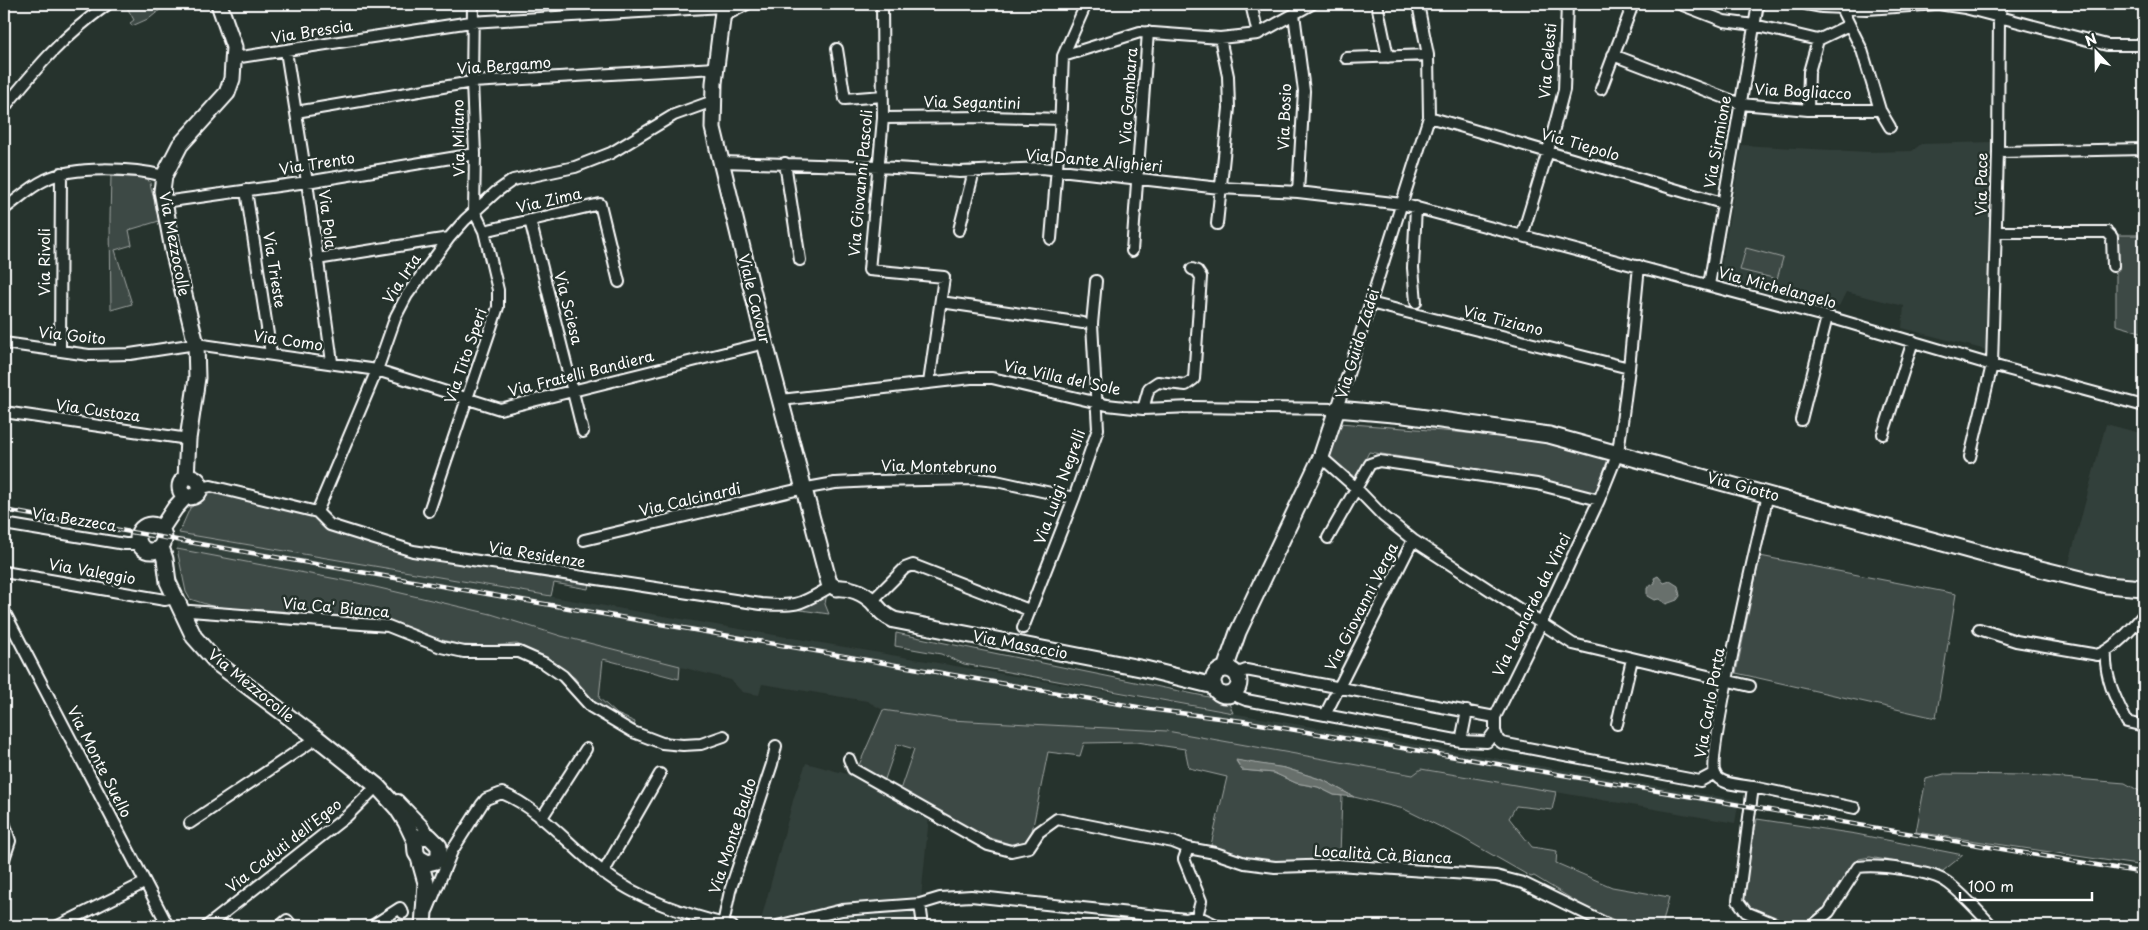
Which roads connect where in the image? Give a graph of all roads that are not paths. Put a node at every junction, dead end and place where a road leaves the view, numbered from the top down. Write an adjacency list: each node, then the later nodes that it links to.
1 (108, 4): 44 (street)
2 (219, 4): 36 (street, Via Mezzocolle)
3 (473, 4): 22 (street, Via Milano)
4 (747, 4): 19 (street)
5 (882, 4): 41 (street, Via Giovanni Pascoli)
6 (1086, 4): 34 (street)
7 (1251, 4): 26 (street)
8 (1312, 4): 20 (street)
9 (1377, 4): 35 (street)
10 (1418, 4): 32 (street, Via Guido Zadei)
11 (1567, 4): 53 (street, Via Celesti)
12 (1633, 4): 33 (street)
13 (1680, 4): 23 (street)
14 (1758, 4): 23 (street, Via Sirmione)
15 (1806, 4): 18 (street)
16 (2002, 4): 21 (street, Via Pace)
17 (1886, 6): 18 (street); 21 (street)
18 (1841, 8): 24 (street)
19 (723, 9): 22 (street, Via Brescia); 38 (street, Viale Cavour)
20 (1294, 14): 26 (street); 67 (street, Via Bosio)
21 (1999, 17): 29 (street); 54 (street, Via Pace)
22 (471, 22): 31 (street, Via Brescia); 39 (street, Via Milano)
23 (1754, 25): 28 (street); 43 (street, Via Sirmione)
24 (1849, 25): 28 (street); 46 (street)
25 (1148, 32): 27 (street); 34 (street); 63 (street, Via Gambara)
26 (1258, 34): 27 (street)
27 (1220, 38): 65 (street)
28 (1818, 40): 45 (street)
29 (2144, 45)
30 (837, 49): 41 (street, Via Giovanni Pascoli)
31 (286, 51): 36 (street, Via Brescia); 47 (street, Via Pola)
32 (1428, 55): 35 (street); 48 (street, Via Guido Zadei)
33 (1613, 55): 40 (street); 43 (street, Via Bogliacco)
34 (1064, 56): 50 (street)
35 (1388, 57): 37 (street)
36 (234, 58): 62 (street, Via Mezzocolle)
37 (1346, 58)
38 (716, 68): 39 (street, Via Bergamo); 42 (street, Viale Cavour)
39 (472, 82): 47 (street, Via Bergamo); 55 (street, Via Milano)
40 (1601, 89)
41 (883, 96): 49 (street, Via Giovanni Pascoli)
42 (714, 101): 56 (street, Viale Cavour); 73 (street, Via Irta)
43 (1741, 104): 45 (street, Via Bogliacco); 69 (street, Via Sirmione)
44 (4, 108)
45 (1808, 110): 46 (street, Via Bogliacco)
46 (1880, 110): 51 (street)
47 (296, 112): 64 (street, Via Pola)
48 (1429, 117): 53 (street, Via Tiepolo); 70 (street, Via Guido Zadei)
49 (883, 118): 50 (street, Via Segantini); 58 (street, Via Giovanni Pascoli)
50 (1061, 119): 59 (street)
51 (1890, 127)
52 (2144, 149): 54 (street)
53 (1548, 151): 69 (street, Via Tiepolo); 79 (street, Via Celesti)
54 (1998, 152): 78 (street, Via Pace)
55 (476, 154): 64 (street, Via Trento); 73 (street, Via Milano)
56 (722, 162): 57 (street, Via Dante Alighieri); 98 (street, Viale Cavour)
57 (785, 163): 58 (street, Via Dante Alighieri); 84 (street)
58 (879, 167): 60 (street, Via Dante Alighieri); 91 (street, Via Giovanni Pascoli)
59 (1057, 170): 60 (street, Via Dante Alighieri); 63 (street, Via Dante Alighieri); 81 (street)
60 (974, 172): 76 (street)
61 (61, 173): 62 (street); 72 (street); 100 (street, Via Rivoli)
62 (164, 176): 68 (street, Via Mezzocolle)
63 (1138, 178): 65 (street, Via Dante Alighieri); 82 (street, Via Gambara)
64 (307, 182): 66 (street, Via Trento); 83 (street, Via Pola)
65 (1220, 188): 67 (street, Via Dante Alighieri); 75 (street)
66 (246, 190): 68 (street, Via Trento); 101 (street, Via Trieste)
67 (1298, 192): 70 (street, Via Dante Alighieri)
68 (164, 202): 99 (street, Via Mezzocolle)
69 (1722, 203): 90 (street, Via Sirmione)
70 (1402, 204): 71 (street, Via Michelangelo); 93 (street, Via Guido Zadei)
71 (1416, 207): 79 (street, Via Michelangelo); 92 (street)
72 (4, 209)
73 (474, 211): 77 (street, Via Tito Speri); 80 (street, Via Irta)
74 (530, 220): 77 (street, Via Zima); 89 (street, Via Zima); 107 (street, Via Sciesa)
75 (1217, 224)
76 (959, 230)
77 (484, 231): 108 (street, Via Tito Speri)
78 (1996, 232): 86 (street); 103 (street, Via Pace)
79 (1522, 236): 85 (street, Via Michelangelo)
80 (449, 238): 83 (street); 105 (street, Via Irta)
81 (1051, 239)
82 (1132, 250)
83 (317, 259): 102 (street, Via Pola)
84 (800, 260)
85 (1638, 266): 90 (street, Via Michelangelo); 104 (street, Via Leonardo da Vinci)
86 (2113, 266)
87 (1192, 269): 112 (street)
88 (1096, 281): 110 (street, Via Luigi Negrelli)
89 (619, 282)
90 (1709, 286): 94 (street, Via Michelangelo)
91 (941, 302): 95 (street); 106 (street, Via Giovanni Pascoli)
92 (1416, 302)
93 (1370, 304): 104 (street, Via Tiziano); 113 (street, Via Guido Zadei)
94 (1827, 317): 96 (street, Via Michelangelo); 115 (street)
95 (1083, 323)
96 (1913, 341): 103 (street, Via Michelangelo); 117 (street)
97 (4, 343): 100 (street, Via Goito)
98 (765, 343): 107 (street, Via Fratelli Bandiera); 109 (street, Viale Cavour)
99 (196, 344): 100 (street, Via Goito); 101 (street, Via Como); 118 (street, Via Mezzocolle)
100 (60, 350)
101 (271, 354): 102 (street, Via Como)
102 (332, 362): 105 (street, Via Como)
103 (1992, 365): 111 (street, Via Michelangelo); 121 (street, Via Pace)
104 (1629, 368): 119 (street, Via Leonardo da Vinci)
105 (377, 370): 108 (street, Via Fratelli Bandiera); 131 (street, Via Irta)
106 (930, 383): 109 (street, Via Villa del Sole); 110 (street, Via Villa del Sole)
107 (574, 392): 108 (street, Via Fratelli Bandiera); 116 (street, Via Sciesa)
108 (467, 398): 130 (street, Via Tito Speri)
109 (781, 400): 125 (street, Viale Cavour)
110 (1096, 402): 112 (street, Via Villa del Sole); 128 (street, Via Luigi Negrelli)
111 (2144, 406)
112 (1143, 409): 113 (street, Via Villa del Sole)
113 (1337, 409): 119 (street, Via Giotto); 120 (street, Via Guido Zadei)
114 (4, 412): 118 (street, Via Custoza)
115 (1802, 420)
116 (583, 432)
117 (1883, 434)
118 (188, 439): 122 (street, Via Mezzocolle)
119 (1618, 453): 126 (street, Via Giotto); 129 (street, Via Leonardo da Vinci)
120 (1321, 457): 124 (street); 153 (street, Via Guido Zadei)
121 (1970, 457)
122 (186, 478): 123 (street); 127 (street, Via Mezzocolle)
123 (201, 488): 127 (street); 131 (street)
124 (1356, 488): 129 (street); 134 (street); 136 (street)
125 (803, 489): 128 (street, Via Montebruno); 135 (street, Via Calcinardi); 140 (street, Viale Cavour)
126 (1768, 494): 141 (street, Via Giotto); 154 (street, Via Carlo Porta)
127 (186, 496): 133 (street)
128 (1074, 498): 144 (street, Via Luigi Negrelli)
129 (1599, 500): 148 (street, Via Leonardo da Vinci)
130 (429, 511)
131 (317, 512): 140 (street, Via Residenze)
132 (4, 524): 137 (street, Via Bezzeca)
133 (161, 529): 137 (street); 138 (street, Via Mezzocolle)
134 (1328, 538)
135 (584, 540)
136 (1413, 540): 148 (street); 157 (street, Via Giovanni Verga)
137 (139, 544): 138 (street)
138 (160, 547): 142 (street, Via Mezzocolle)
139 (4, 572): 142 (street, Via Valeggio)
140 (834, 587): 143 (street, Via Masaccio)
141 (2144, 588)
142 (174, 598): 146 (street, Via Mezzocolle)
143 (872, 601): 144 (street); 155 (street, Via Masaccio)
144 (1029, 610): 149 (street, Via Luigi Negrelli)
145 (4, 611): 184 (street, Via Monte Suello)
146 (182, 614): 165 (street, Via Ca' Bianca); 166 (street, Via Mezzocolle)
147 (2144, 614): 151 (street)
148 (1541, 624): 152 (street); 161 (street, Via Leonardo da Vinci)
149 (1023, 628)
150 (1979, 629): 151 (street)
151 (2106, 652): 163 (street)
152 (1632, 659): 154 (street); 162 (street)
153 (1231, 671): 155 (street); 157 (street); 158 (street)
154 (1728, 680): 156 (street); 171 (street, Via Carlo Porta)
155 (1214, 686): 158 (street)
156 (1750, 686)
157 (1336, 688): 159 (street); 160 (street)
158 (1231, 694): 160 (street)
159 (1467, 712): 161 (street); 167 (street)
160 (1325, 715): 167 (street)
161 (1495, 717): 164 (street, Via Leonardo da Vinci)
162 (1618, 724)
163 (2144, 726)
164 (1495, 731): 167 (street); 171 (street)
165 (724, 736)
166 (317, 738): 173 (street, Via Mezzocolle); 178 (street)
167 (1461, 741)
168 (776, 746): 189 (street, Via Monte Baldo)
169 (586, 749): 176 (street)
170 (849, 759): 180 (street, Località Cà Bianca)
171 (1714, 773): 174 (street, Via Carlo Porta)
172 (660, 774): 183 (street)
173 (377, 786): 179 (street, Via Mezzocolle); 179 (street); 192 (street, Via Caduti dell'Egeo)
174 (1753, 787): 175 (street, Via Carlo Porta); 201 (street)
175 (1855, 808)
176 (541, 819): 181 (street, Via Monte Baldo); 183 (street, Via Monte Baldo)
177 (4, 822): 182 (street)
178 (190, 823)
179 (423, 838): 181 (street); 181 (street)
180 (1188, 848): 187 (street); 200 (street, Località Cà Bianca)
181 (436, 856): 188 (street); 188 (street)
182 (4, 858)
183 (603, 872): 189 (street, Via Monte Baldo)
184 (144, 883): 190 (street); 191 (street, Via Monte Suello)
185 (920, 904): 187 (street); 196 (street); 197 (street)
186 (403, 913): 195 (street)
187 (1197, 916): 198 (street); 199 (street)
188 (424, 921)
189 (728, 925)
190 (58, 926)
191 (168, 926)
192 (207, 926)
193 (280, 926): 194 (street)
194 (292, 926)
195 (372, 926)
196 (782, 926)
197 (923, 926)
198 (1205, 926)
199 (1220, 926)
200 (1611, 926)
201 (1780, 926)
202 (1812, 926): 203 (street)
203 (1992, 926)

